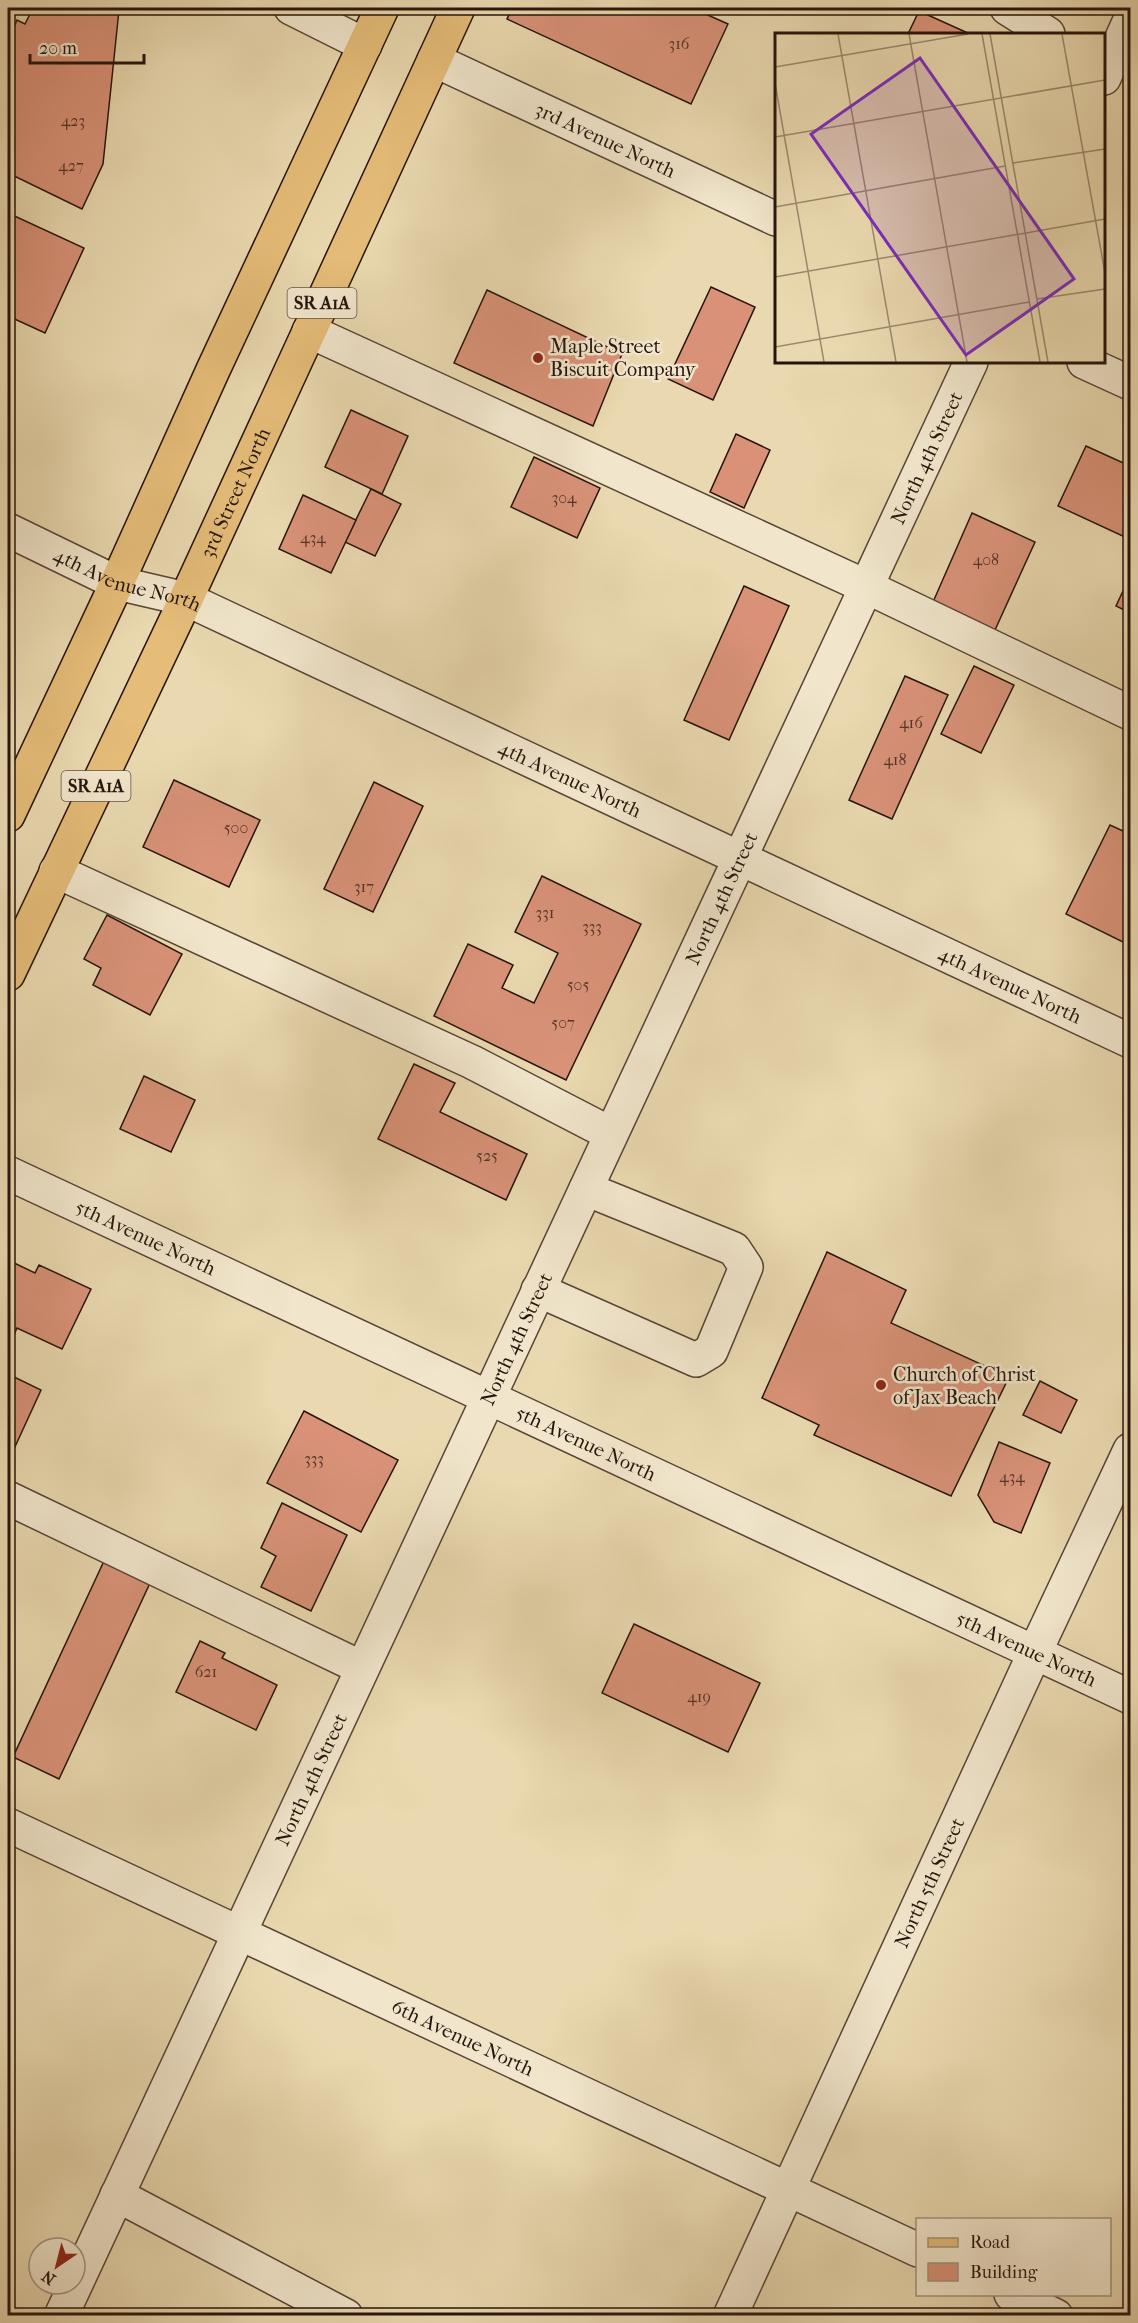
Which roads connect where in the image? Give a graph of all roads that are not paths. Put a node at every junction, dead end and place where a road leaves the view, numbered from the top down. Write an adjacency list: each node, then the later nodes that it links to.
1 (291, 8): 7 (street)
2 (382, 8): 7 (main road)
3 (458, 8): 8 (main road, 3rd Street North / SR A1A)
4 (1007, 8): 6 (street)
5 (1131, 20): 9 (street)
6 (1046, 33)
7 (365, 45): 16 (main road)
8 (434, 60): 10 (street, 3rd Avenue North); 11 (main road, 3rd Street North / SR A1A)
9 (1105, 72)
10 (775, 218)
11 (309, 331): 17 (street); 18 (main road, 3rd Street North / SR A1A)
12 (971, 363): 17 (street, North 4th Street)
13 (1086, 363): 14 (street)
14 (1131, 383)
15 (8, 530): 16 (street, 4th Avenue North)
16 (117, 584): 18 (street, 4th Avenue North); 20 (main road)
17 (867, 587): 19 (street); 21 (street, North 4th Street)
18 (186, 599): 21 (street, 4th Avenue North); 22 (main road, 3rd Street North / SR A1A)
19 (1131, 713)
20 (8, 815)
21 (740, 858): 24 (street, 4th Avenue North); 25 (street, North 4th Street)
22 (56, 871): 23 (main road, 3rd Street North / SR A1A); 25 (street)
23 (8, 974)
24 (1131, 1041)
25 (611, 1134): 27 (street, North 4th Street)
26 (8, 1173): 29 (street, 5th Avenue North)
27 (586, 1189): 28 (street, North 4th Street); 28 (street)
28 (538, 1290): 29 (street, North 4th Street)
29 (489, 1397): 32 (street, 5th Avenue North); 33 (street, North 4th Street)
30 (1131, 1450): 32 (street, North 5th Street)
31 (8, 1498): 33 (street)
32 (1035, 1652): 34 (street, 5th Avenue North); 37 (street, North 5th Street)
33 (362, 1668): 36 (street, North 4th Street)
34 (1131, 1697)
35 (8, 1825): 36 (street, 6th Avenue North)
36 (239, 1932): 37 (street, 6th Avenue North); 38 (street, North 4th Street)
37 (789, 2190): 39 (street, 6th Avenue North); 43 (street, North 5th Street)
38 (117, 2195): 41 (street, North 4th Street); 42 (street)
39 (916, 2249)
40 (1013, 2296): 44 (street)
41 (61, 2316)
42 (346, 2316)
43 (730, 2316)
44 (1056, 2316)

